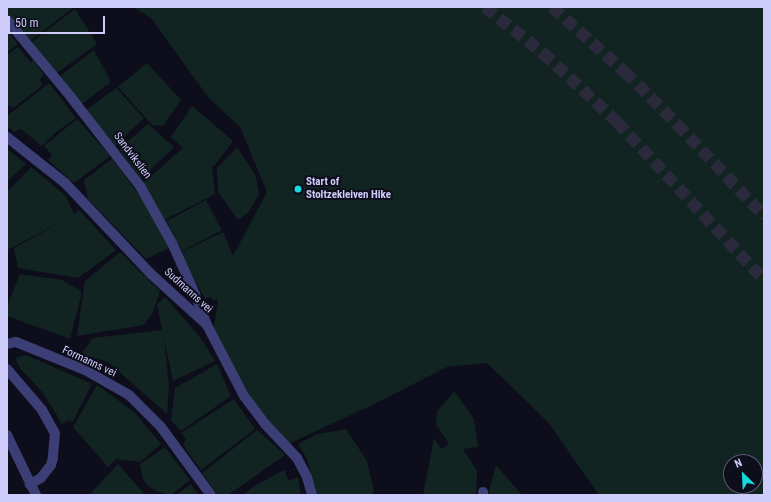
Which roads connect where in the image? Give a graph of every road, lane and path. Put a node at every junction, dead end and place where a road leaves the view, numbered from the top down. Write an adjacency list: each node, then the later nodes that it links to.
1 (7, 20): 3 (street, Sandvikslien)
2 (7, 137): 3 (street, Sudmanns vei)
3 (207, 325): 10 (street, Sudmanns vei)
4 (7, 344): 9 (street, Formanns vei)
5 (7, 369): 7 (street)
6 (7, 435): 7 (street)
7 (30, 484): 8 (street)
8 (36, 495)
9 (212, 495)
10 (312, 495)

